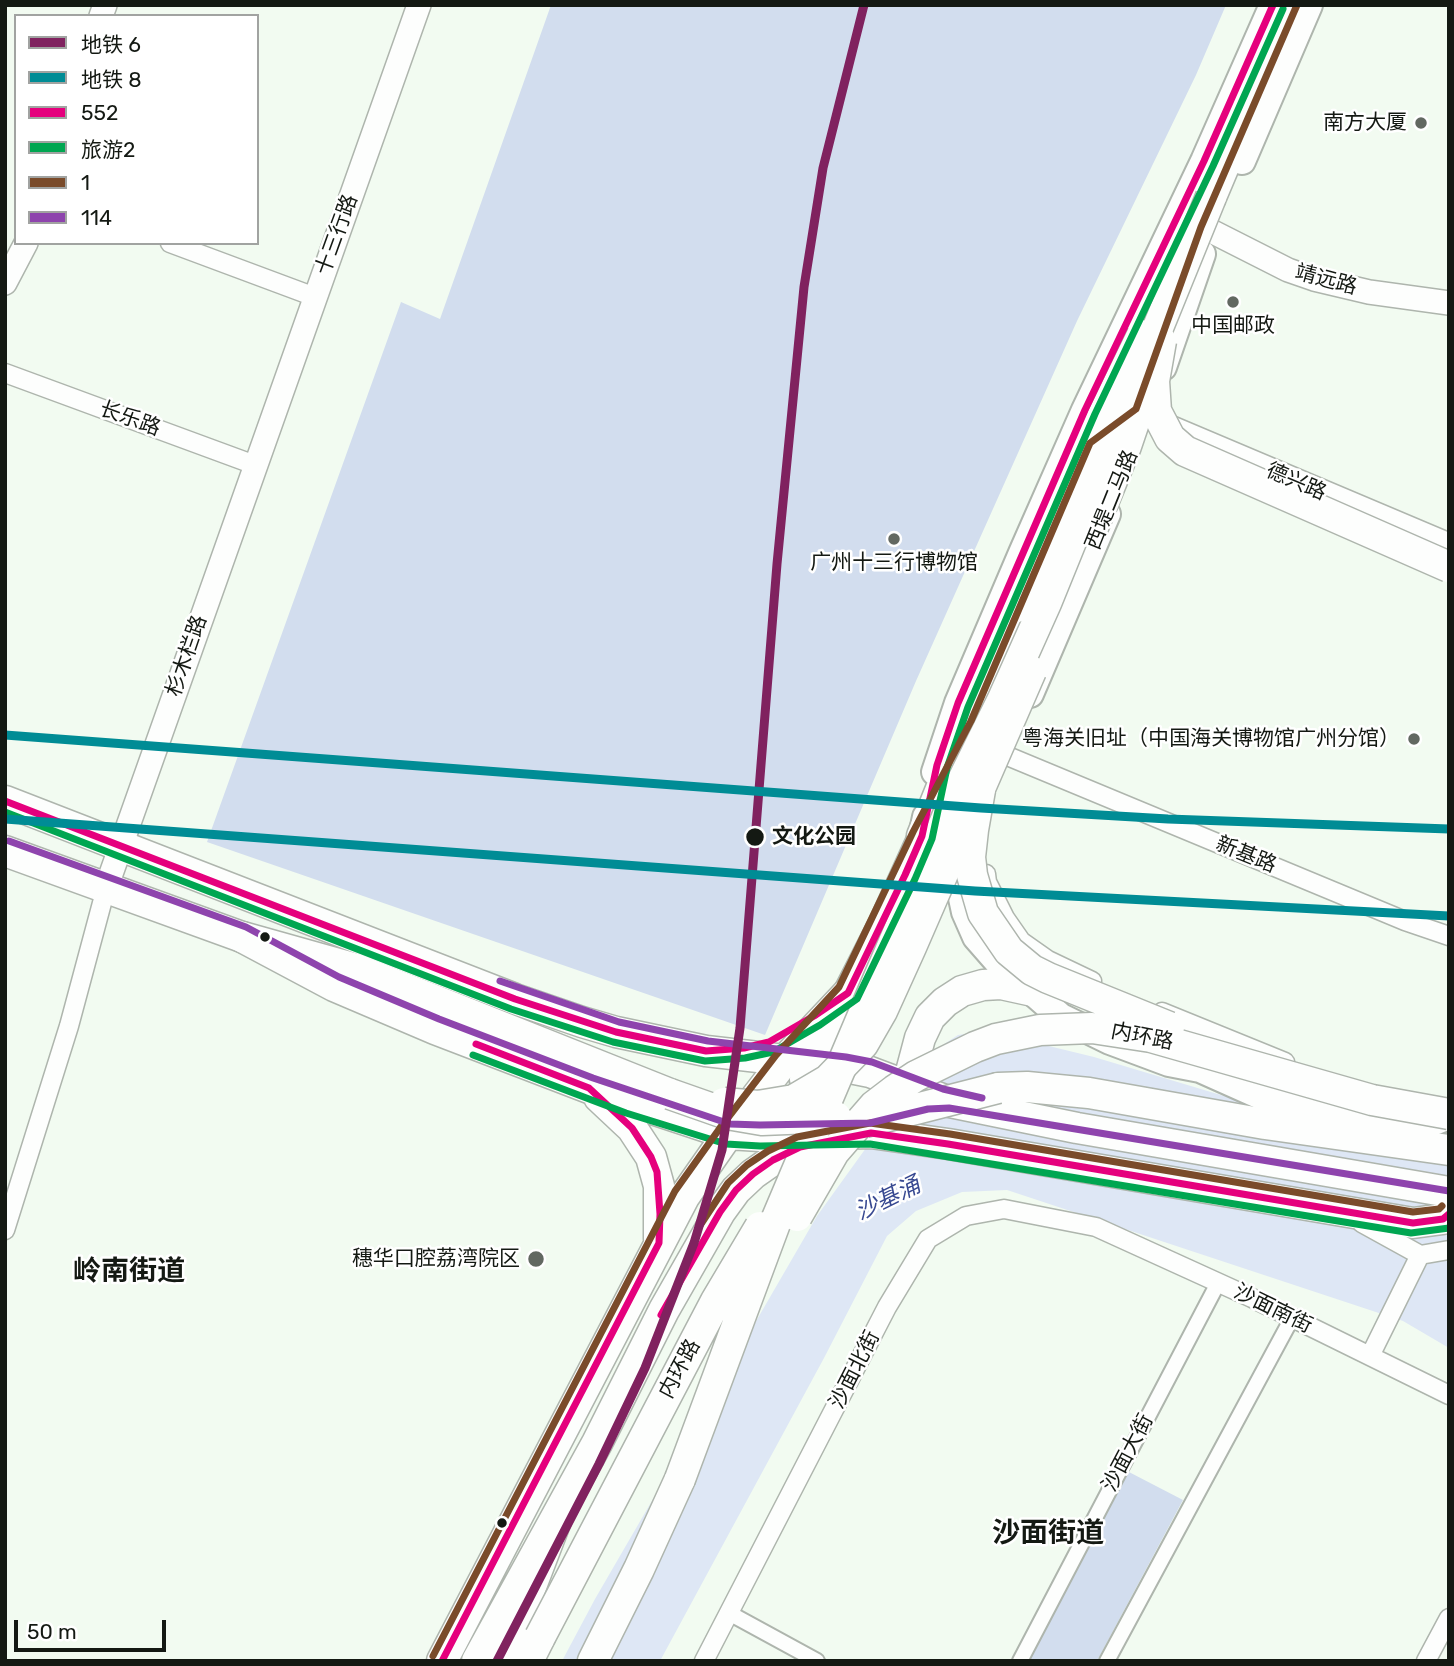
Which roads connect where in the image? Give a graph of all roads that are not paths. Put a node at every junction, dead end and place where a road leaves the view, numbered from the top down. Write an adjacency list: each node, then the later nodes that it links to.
1 (419, 5): 10 (street, 十三行路)
2 (1273, 5): 12 (main road)
3 (1292, 5): 5 (main road)
4 (1310, 5): 6 (main road, 西堤二马路)
5 (1211, 197): 13 (main road, bridge); 23 (main road, bridge); 59 (main road, bridge)
6 (1211, 231): 11 (street, 靖远路); 15 (main road, 西堤二马路)
7 (25, 245): 9 (street)
8 (175, 245): 10 (street)
9 (5, 283)
10 (315, 297): 17 (street, 十三行路)
11 (1449, 303)
12 (1135, 310): 16 (main road); 23 (main road)
13 (1161, 341): 19 (main road, bridge); 21 (main road, bridge)
14 (5, 373): 17 (street, 长乐路)
15 (1145, 416): 16 (main road); 18 (street, 德兴路); 20 (main road, 西堤二马路)
16 (1099, 448): 23 (main road)
17 (255, 465): 24 (street, 杉木栏路)
18 (1449, 545)
19 (1449, 567)
20 (1005, 755): 21 (main road, 西堤二马路); 27 (street, 新基路)
21 (984, 794): 29 (main road, 西堤二马路); 36 (main road, bridge); 37 (main road, bridge); 38 (street)
22 (5, 801): 24 (main road)
23 (922, 836): 30 (main road)
24 (120, 846): 26 (street, 杉木栏路); 31 (main road)
25 (5, 850): 26 (main road)
26 (106, 888): 28 (main road); 49 (street)
27 (1449, 936)
28 (242, 937): 34 (main road); 37 (main road)
29 (1033, 991): 33 (main road); 39 (main road)
30 (848, 993): 31 (main road); 32 (main road)
31 (706, 1051): 32 (main road)
32 (799, 1067): 33 (main road); 41 (main road); 42 (main road)
33 (907, 1087): 44 (main road, bridge)
34 (589, 1088): 42 (main road); 50 (main road)
35 (998, 1088): 37 (main road, bridge); 43 (main road, 内环路); 63 (main road, 内环路, bridge)
36 (1329, 1088): 39 (main road, 内环路, bridge); 59 (main road, 内环路, bridge)
37 (670, 1094)
38 (1449, 1099)
39 (1449, 1115)
40 (906, 1131): 41 (main road); 45 (main road); 46 (main road)
41 (871, 1133): 42 (main road); 55 (main road)
42 (728, 1134): 50 (main road)
43 (1449, 1150)
44 (1449, 1192)
45 (1449, 1202)
46 (1326, 1210): 47 (main road); 52 (street)
47 (1449, 1214)
48 (1096, 1227): 53 (street, 沙面南街); 61 (street, 沙面北街)
49 (5, 1230)
50 (659, 1243): 54 (main road)
51 (1449, 1250): 52 (street)
52 (1420, 1255): 57 (street)
53 (1217, 1283): 56 (street, 沙面南街); 70 (street, 沙面大街)
54 (629, 1301): 55 (main road); 64 (main road)
55 (660, 1318): 60 (main road)
56 (1292, 1318): 57 (street, 沙面南街); 71 (street)
57 (1373, 1352): 58 (street, 沙面南街)
58 (1449, 1395)
59 (680, 1479): 67 (main road, 内环路)
60 (557, 1518): 65 (main road); 66 (main road)
61 (729, 1613): 68 (street, 沙面北街); 69 (street)
62 (1449, 1618): 72 (street)
63 (534, 1649)
64 (442, 1661)
65 (477, 1661)
66 (499, 1661)
67 (593, 1661)
68 (704, 1661)
69 (817, 1661)
70 (1020, 1661)
71 (1107, 1661)
72 (1426, 1661)

